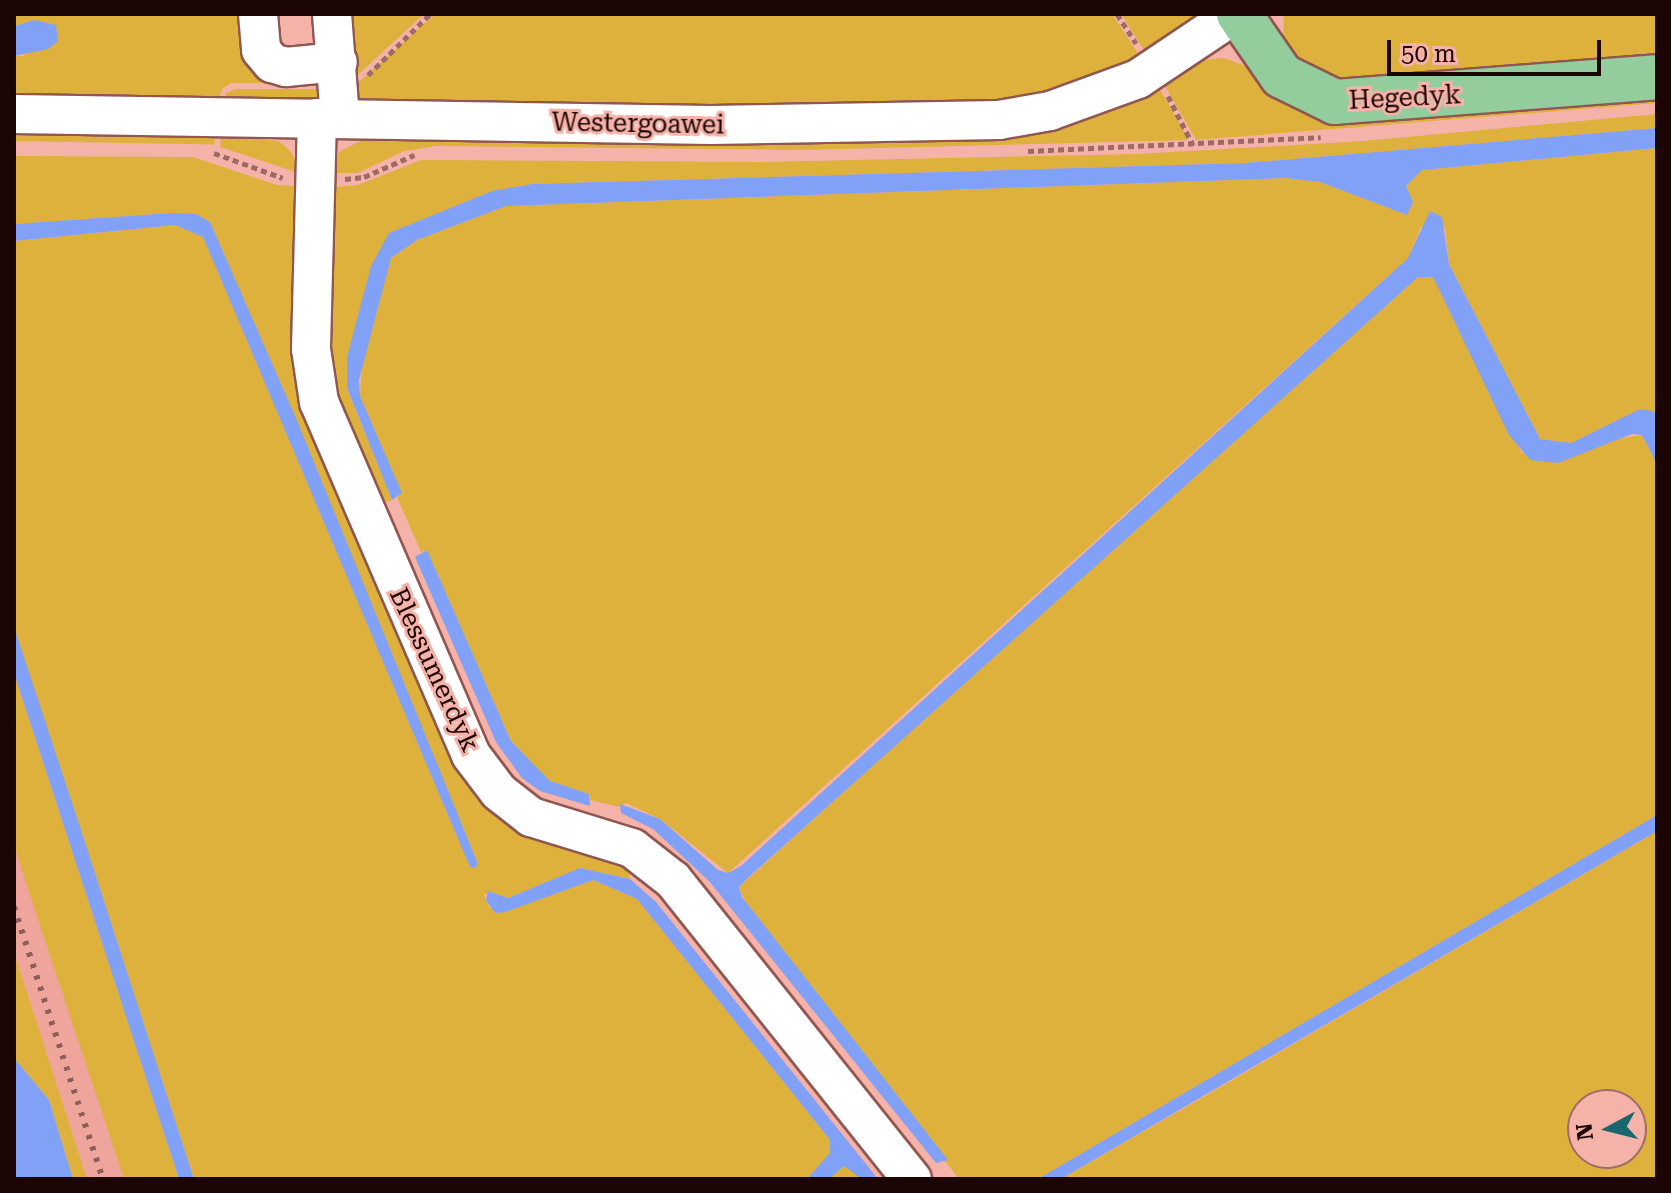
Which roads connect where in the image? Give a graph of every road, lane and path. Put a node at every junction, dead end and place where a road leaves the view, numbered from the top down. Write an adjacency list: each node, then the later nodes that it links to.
1 (258, 14): 7 (street)
2 (332, 14): 7 (street, Blessumerdyk)
3 (430, 14): 7 (path)
4 (1117, 14): 6 (path)
5 (1237, 14): 8 (main road, Hegedyk); 11 (street, Westergoawei)
6 (1141, 53)
7 (350, 71): 11 (street, Blessumerdyk)
8 (1657, 77)
9 (1160, 83): 12 (path)
10 (14, 114): 11 (street, Westergoawei)
11 (329, 119): 14 (street, Blessumerdyk)
12 (1193, 145)
13 (205, 151): 14 (path)
14 (314, 180): 15 (street, Blessumerdyk)
15 (912, 1179)

